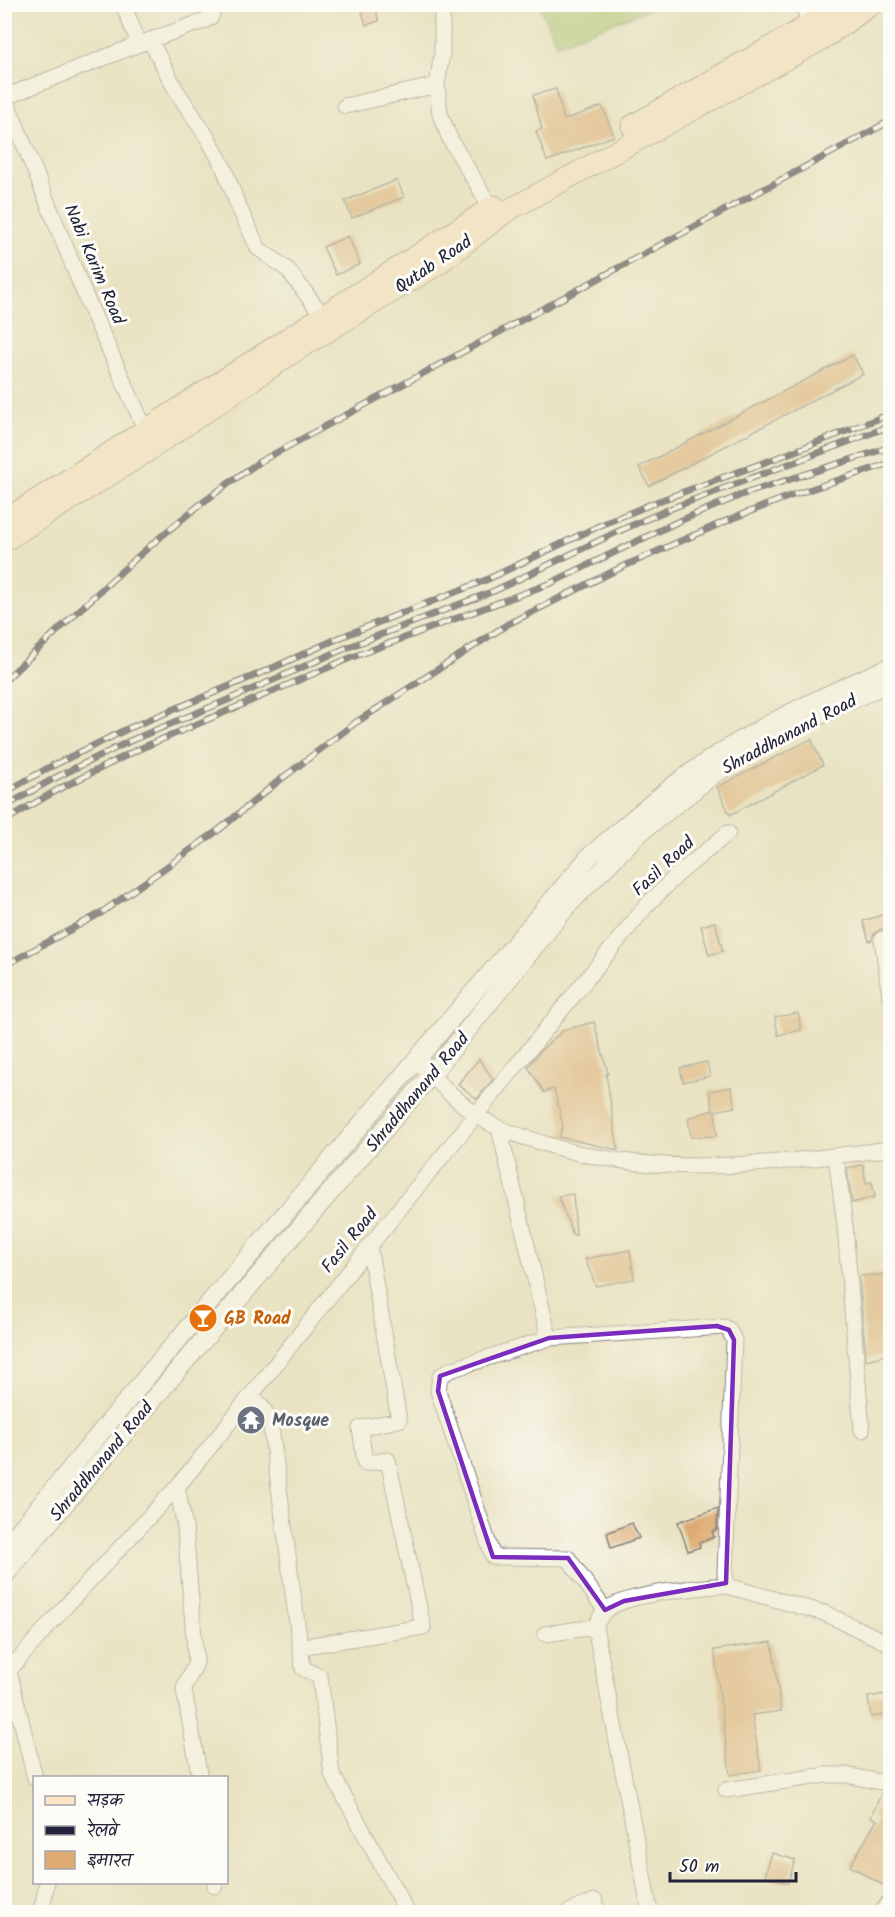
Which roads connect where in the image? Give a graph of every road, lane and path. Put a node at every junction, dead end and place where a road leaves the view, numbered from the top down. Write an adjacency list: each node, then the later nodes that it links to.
1 (123, 4): 7 (street)
2 (214, 4): 7 (street)
3 (442, 4): 8 (street)
4 (839, 4): 6 (main road, Qutab Road)
5 (872, 4): 6 (main road, Qutab Road)
6 (812, 23): 11 (main road, Qutab Road); 13 (main road, Qutab Road)
7 (145, 42): 9 (street); 12 (street)
8 (437, 85): 10 (street); 11 (street)
9 (6, 103): 13 (street, Nabi Karim Road)
10 (345, 106)
11 (491, 208): 12 (main road, Qutab Road)
12 (323, 316): 13 (main road, Qutab Road)
13 (149, 438): 14 (main road, Qutab Road); 15 (main road, Qutab Road)
14 (4, 520)
15 (4, 541)
16 (891, 667): 21 (street, Shraddhanand Road)
17 (891, 682): 22 (street, Shraddhanand Road)
18 (728, 833): 23 (street, Fasil Road)
19 (882, 939): 20 (street)
20 (891, 997)
21 (416, 1060): 22 (street); 28 (street, Shraddhanand Road)
22 (431, 1075): 23 (street); 29 (street, Shraddhanand Road)
23 (477, 1115): 24 (street); 27 (street, Fasil Road)
24 (499, 1128): 26 (street); 30 (street)
25 (891, 1149): 26 (street)
26 (836, 1156): 32 (street)
27 (369, 1246): 31 (street, Fasil Road); 41 (street)
28 (238, 1270): 29 (street); 34 (street, Shraddhanand Road)
29 (253, 1283): 35 (street, Shraddhanand Road)
30 (549, 1338): 36 (street); 37 (street)
31 (250, 1396): 33 (street, Fasil Road); 41 (street)
32 (862, 1430)
33 (177, 1487): 42 (street, Fasil Road); 44 (street)
34 (4, 1549)
35 (4, 1576)
36 (727, 1585): 37 (street); 40 (street)
37 (605, 1611): 38 (street)
38 (595, 1627): 39 (street); 53 (street)
39 (545, 1634)
40 (891, 1644)
41 (300, 1647): 50 (street)
42 (6, 1671): 43 (street)
43 (34, 1776)
44 (200, 1776)
45 (891, 1784): 46 (street)
46 (726, 1790)
47 (47, 1884): 49 (street)
48 (891, 1903): 54 (street)
49 (38, 1912)
50 (406, 1912)
51 (569, 1912): 52 (street)
52 (598, 1912)
53 (650, 1912)
54 (884, 1912)

